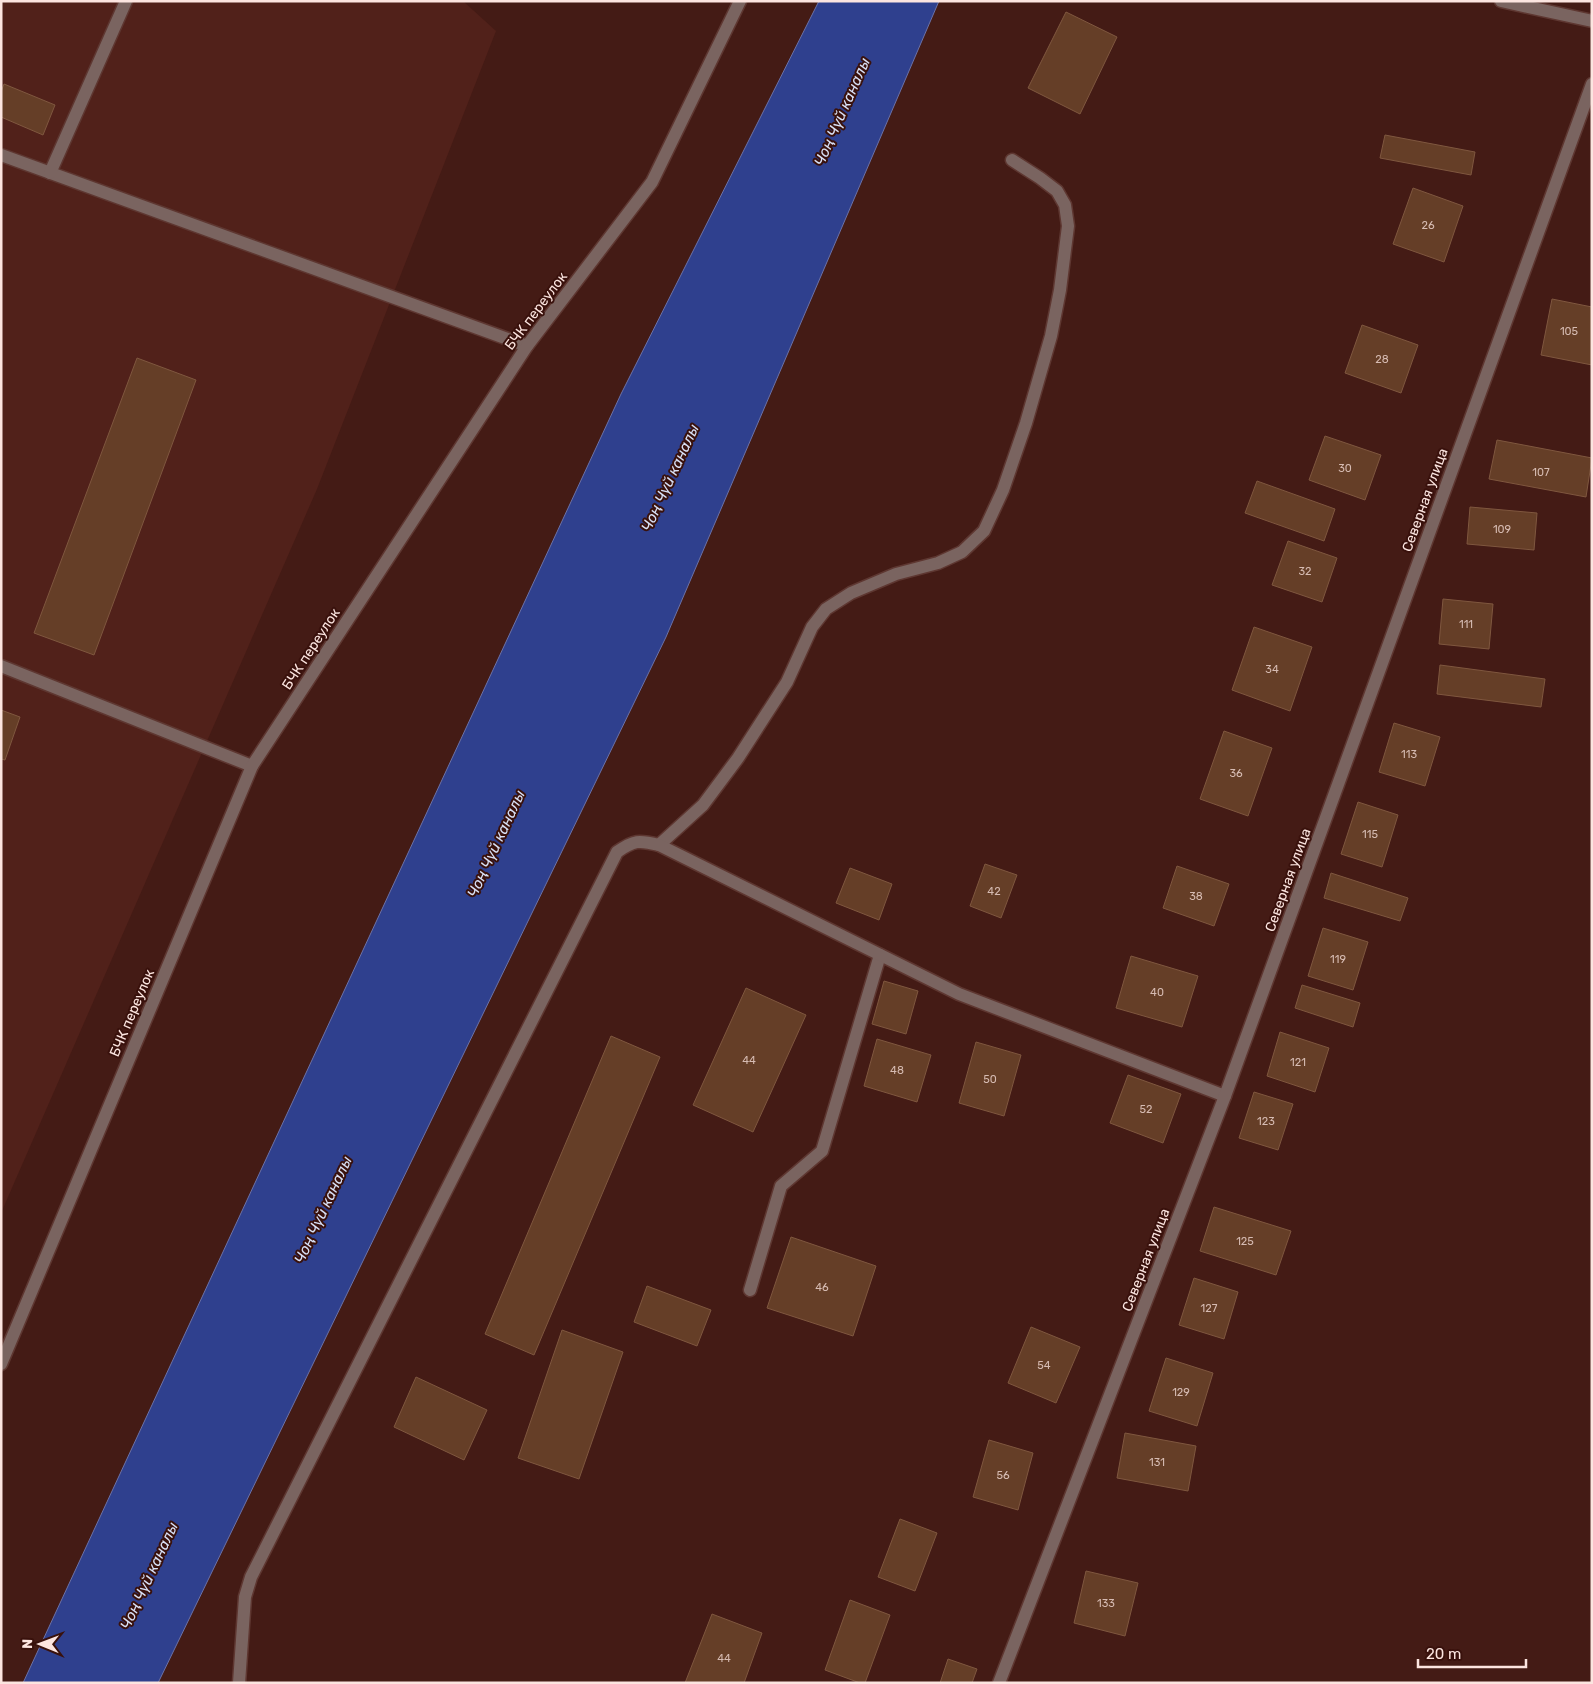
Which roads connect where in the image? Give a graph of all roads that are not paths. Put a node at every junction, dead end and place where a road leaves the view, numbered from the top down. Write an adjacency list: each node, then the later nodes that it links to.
1 (126, 1): 8 (street)
2 (740, 1): 9 (street, БЧК переулок)
3 (1501, 1): 4 (street)
4 (1592, 21)
5 (1592, 84): 14 (street, Северная улица)
6 (1, 155): 8 (street)
7 (1012, 160): 12 (street)
8 (50, 173): 9 (street)
9 (527, 346): 11 (street, БЧК переулок)
10 (1, 666): 11 (street)
11 (252, 766): 16 (street, БЧК переулок)
12 (659, 845): 13 (street); 17 (street)
13 (880, 955): 14 (street); 15 (street)
14 (1226, 1096): 18 (street, Северная улица)
15 (750, 1290)
16 (1, 1364)
17 (239, 1683)
18 (999, 1683)

